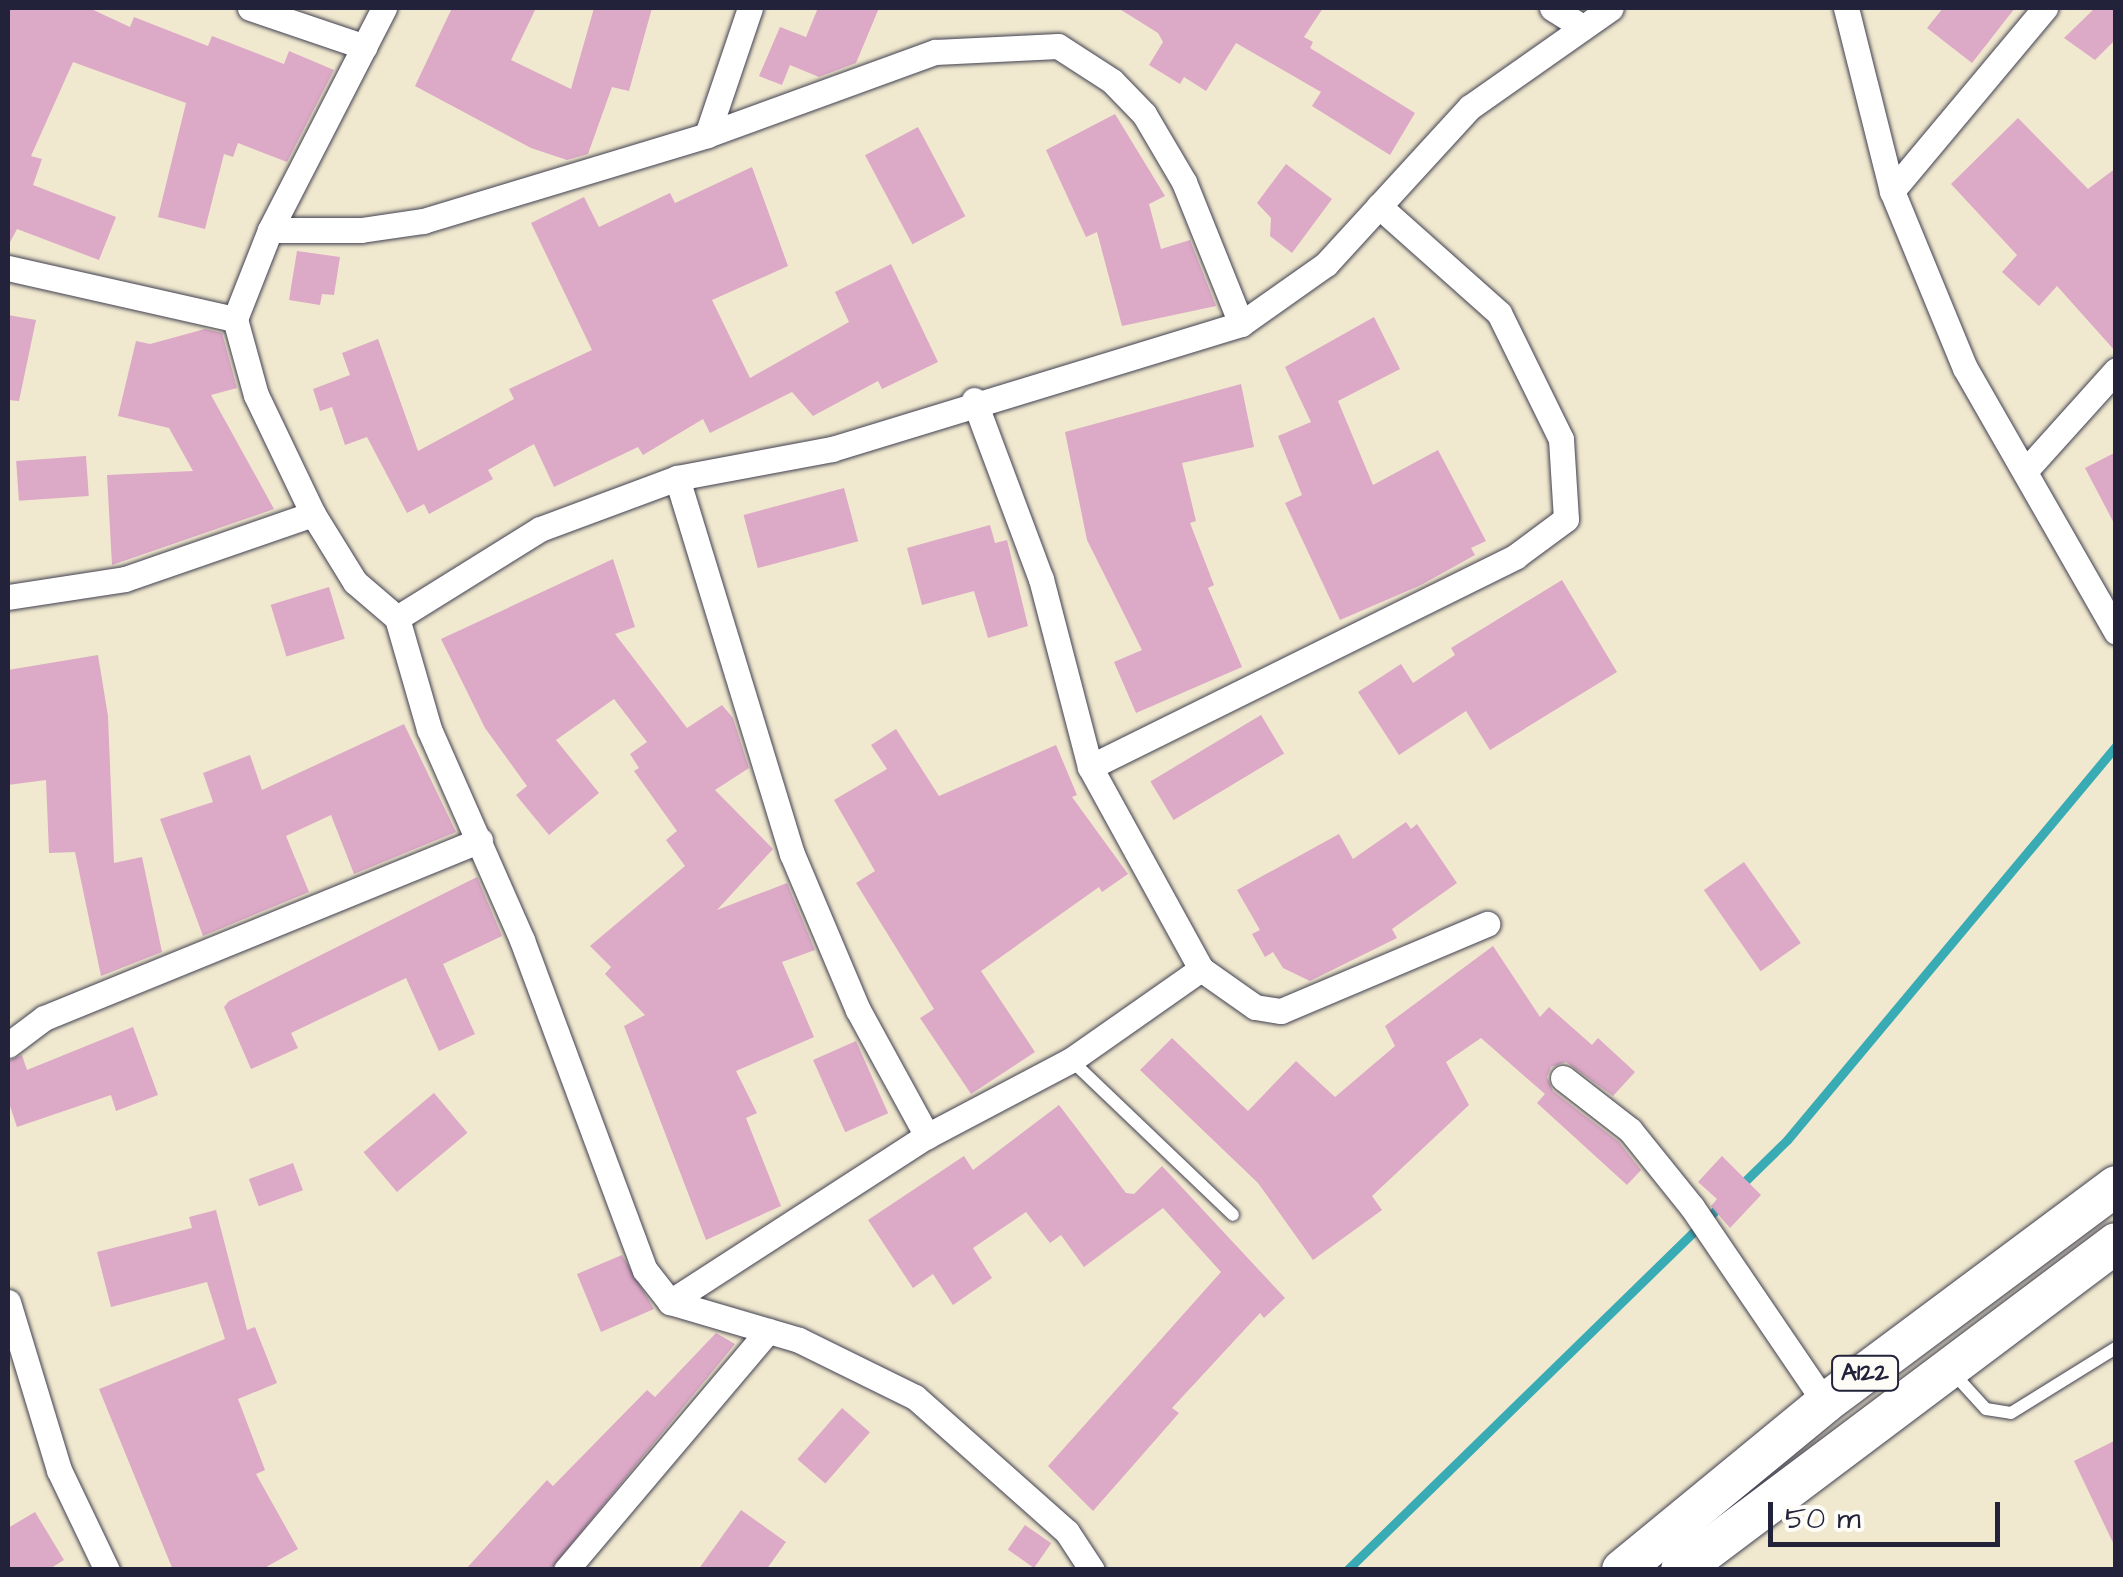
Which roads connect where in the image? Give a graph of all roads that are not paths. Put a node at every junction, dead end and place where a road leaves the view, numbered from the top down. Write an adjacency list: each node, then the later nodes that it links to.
1 (250, 8): 9 (street)
2 (384, 8): 9 (street)
3 (750, 8): 10 (street)
4 (1552, 8): 8 (street)
5 (1610, 8): 8 (street)
6 (1846, 8): 11 (street)
7 (2045, 8): 11 (street)
8 (1578, 25): 12 (street)
9 (365, 47): 13 (street)
10 (707, 134): 13 (street); 16 (street)
11 (1892, 191): 19 (street)
12 (1379, 206): 16 (street); 25 (street)
13 (270, 230): 15 (street)
14 (8, 268): 15 (street)
15 (235, 319): 21 (street)
16 (1241, 324): 18 (street)
17 (2116, 370): 19 (street)
18 (974, 400): 20 (street); 25 (street)
19 (2027, 469): 24 (street)
20 (677, 478): 23 (street); 32 (street)
21 (313, 514): 22 (street); 23 (street)
22 (8, 596)
23 (397, 618): 26 (street)
24 (2116, 632)
25 (1090, 767): 28 (street)
26 (480, 840): 29 (street); 36 (street)
27 (1487, 924): 28 (street)
28 (1200, 969): 30 (street)
29 (8, 1045)
30 (1072, 1060): 32 (street); 34 (lane)
31 (1564, 1078): 41 (street)
32 (927, 1136): 36 (street)
33 (2116, 1186): 41 (highway, A122)
34 (1234, 1215)
35 (2116, 1243): 40 (highway, A122)
36 (670, 1302): 38 (street)
37 (8, 1306): 42 (street)
38 (768, 1331): 43 (street); 44 (street)
39 (2116, 1348): 40 (lane)
40 (1948, 1368): 46 (highway, A122)
41 (1825, 1403): 45 (highway, A122)
42 (102, 1568)
43 (566, 1570)
44 (1092, 1570)
45 (1622, 1570)
46 (1681, 1570)

